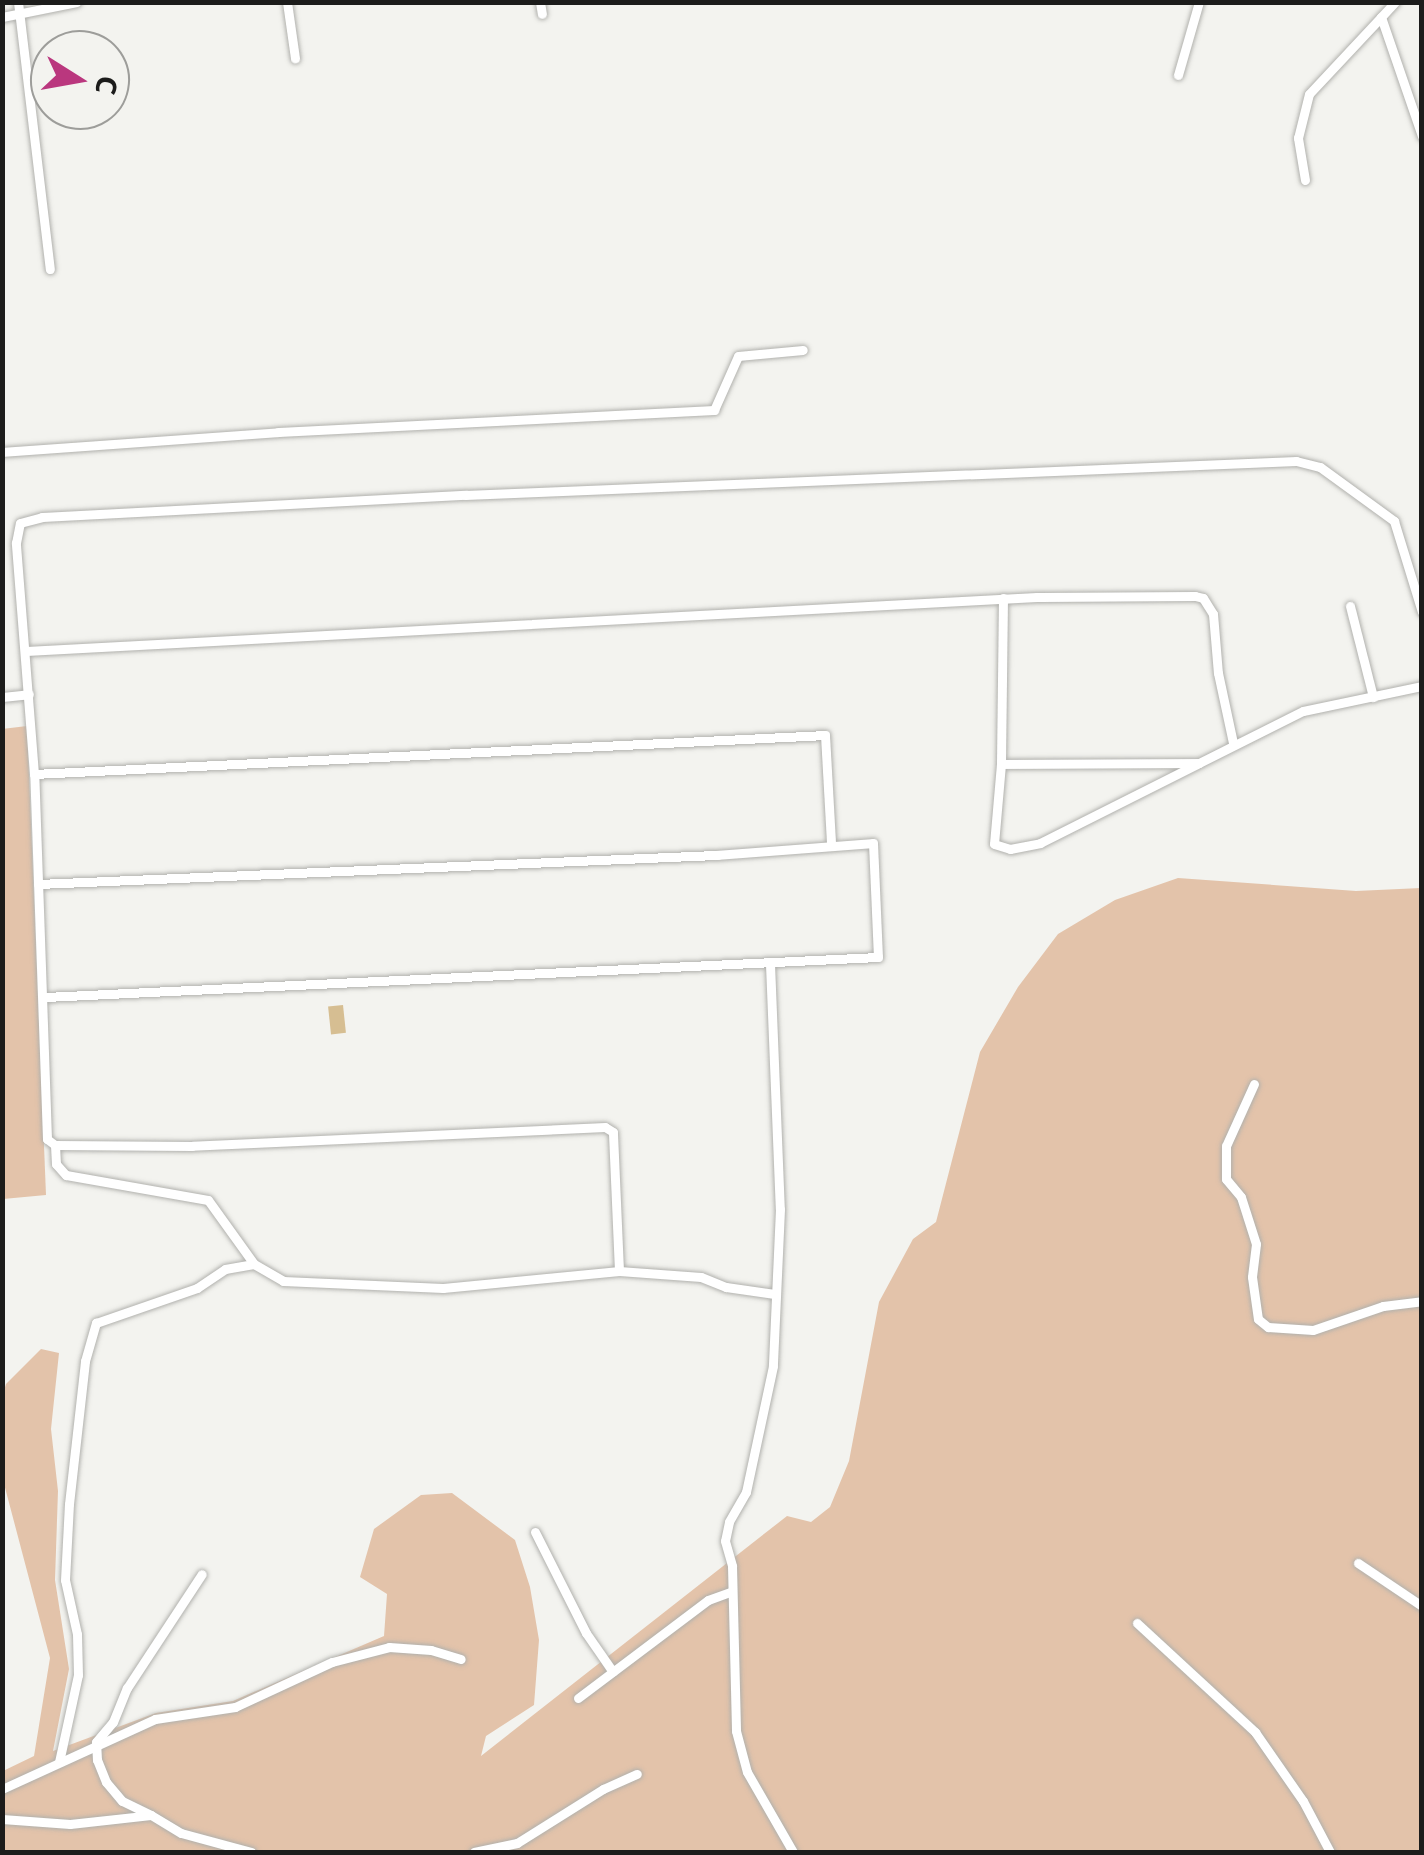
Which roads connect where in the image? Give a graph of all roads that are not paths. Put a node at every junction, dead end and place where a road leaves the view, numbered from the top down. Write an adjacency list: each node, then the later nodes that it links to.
1 (18, 2): 6 (lane)
2 (77, 2): 6 (lane)
3 (286, 2): 9 (lane)
4 (1200, 2): 10 (lane)
5 (1395, 2): 8 (lane)
6 (20, 15): 7 (lane); 13 (lane)
7 (2, 16)
8 (1381, 17): 11 (lane); 12 (lane)
9 (295, 58)
10 (1178, 75)
11 (1422, 136)
12 (1305, 180)
13 (50, 270)
14 (803, 350): 15 (lane)
15 (2, 452)
16 (1003, 598): 19 (lane); 24 (lane); 26 (lane)
17 (1350, 606): 23 (lane)
18 (1422, 612): 19 (lane)
19 (26, 651): 21 (lane)
20 (1422, 686): 23 (lane)
21 (28, 694): 22 (lane); 27 (lane)
22 (2, 697)
23 (1373, 697): 24 (lane)
24 (1233, 743): 25 (lane)
25 (1199, 763): 26 (lane); 26 (lane)
26 (1001, 764)
27 (34, 774): 28 (lane); 29 (lane)
28 (831, 844): 29 (lane); 30 (lane)
29 (38, 884): 31 (lane)
30 (770, 964): 31 (lane); 36 (lane)
31 (44, 997): 33 (lane)
32 (1254, 1084): 37 (lane)
33 (55, 1144): 34 (lane); 35 (lane)
34 (254, 1264): 35 (lane); 48 (lane)
35 (620, 1270): 36 (lane)
36 (774, 1294): 41 (lane)
37 (1422, 1301)
38 (536, 1532): 45 (lane)
39 (1358, 1563): 42 (lane)
40 (202, 1574): 47 (lane)
41 (730, 1592): 45 (lane); 55 (lane)
42 (1422, 1606)
43 (1136, 1623): 56 (lane)
44 (461, 1660): 47 (lane)
45 (614, 1672): 46 (lane)
46 (578, 1698)
47 (96, 1742): 48 (lane); 51 (lane)
48 (59, 1762): 50 (lane)
49 (636, 1774): 54 (lane)
50 (2, 1789)
51 (152, 1815): 52 (lane); 53 (lane)
52 (2, 1819)
53 (250, 1852)
54 (474, 1852)
55 (793, 1852)
56 (1330, 1852)

